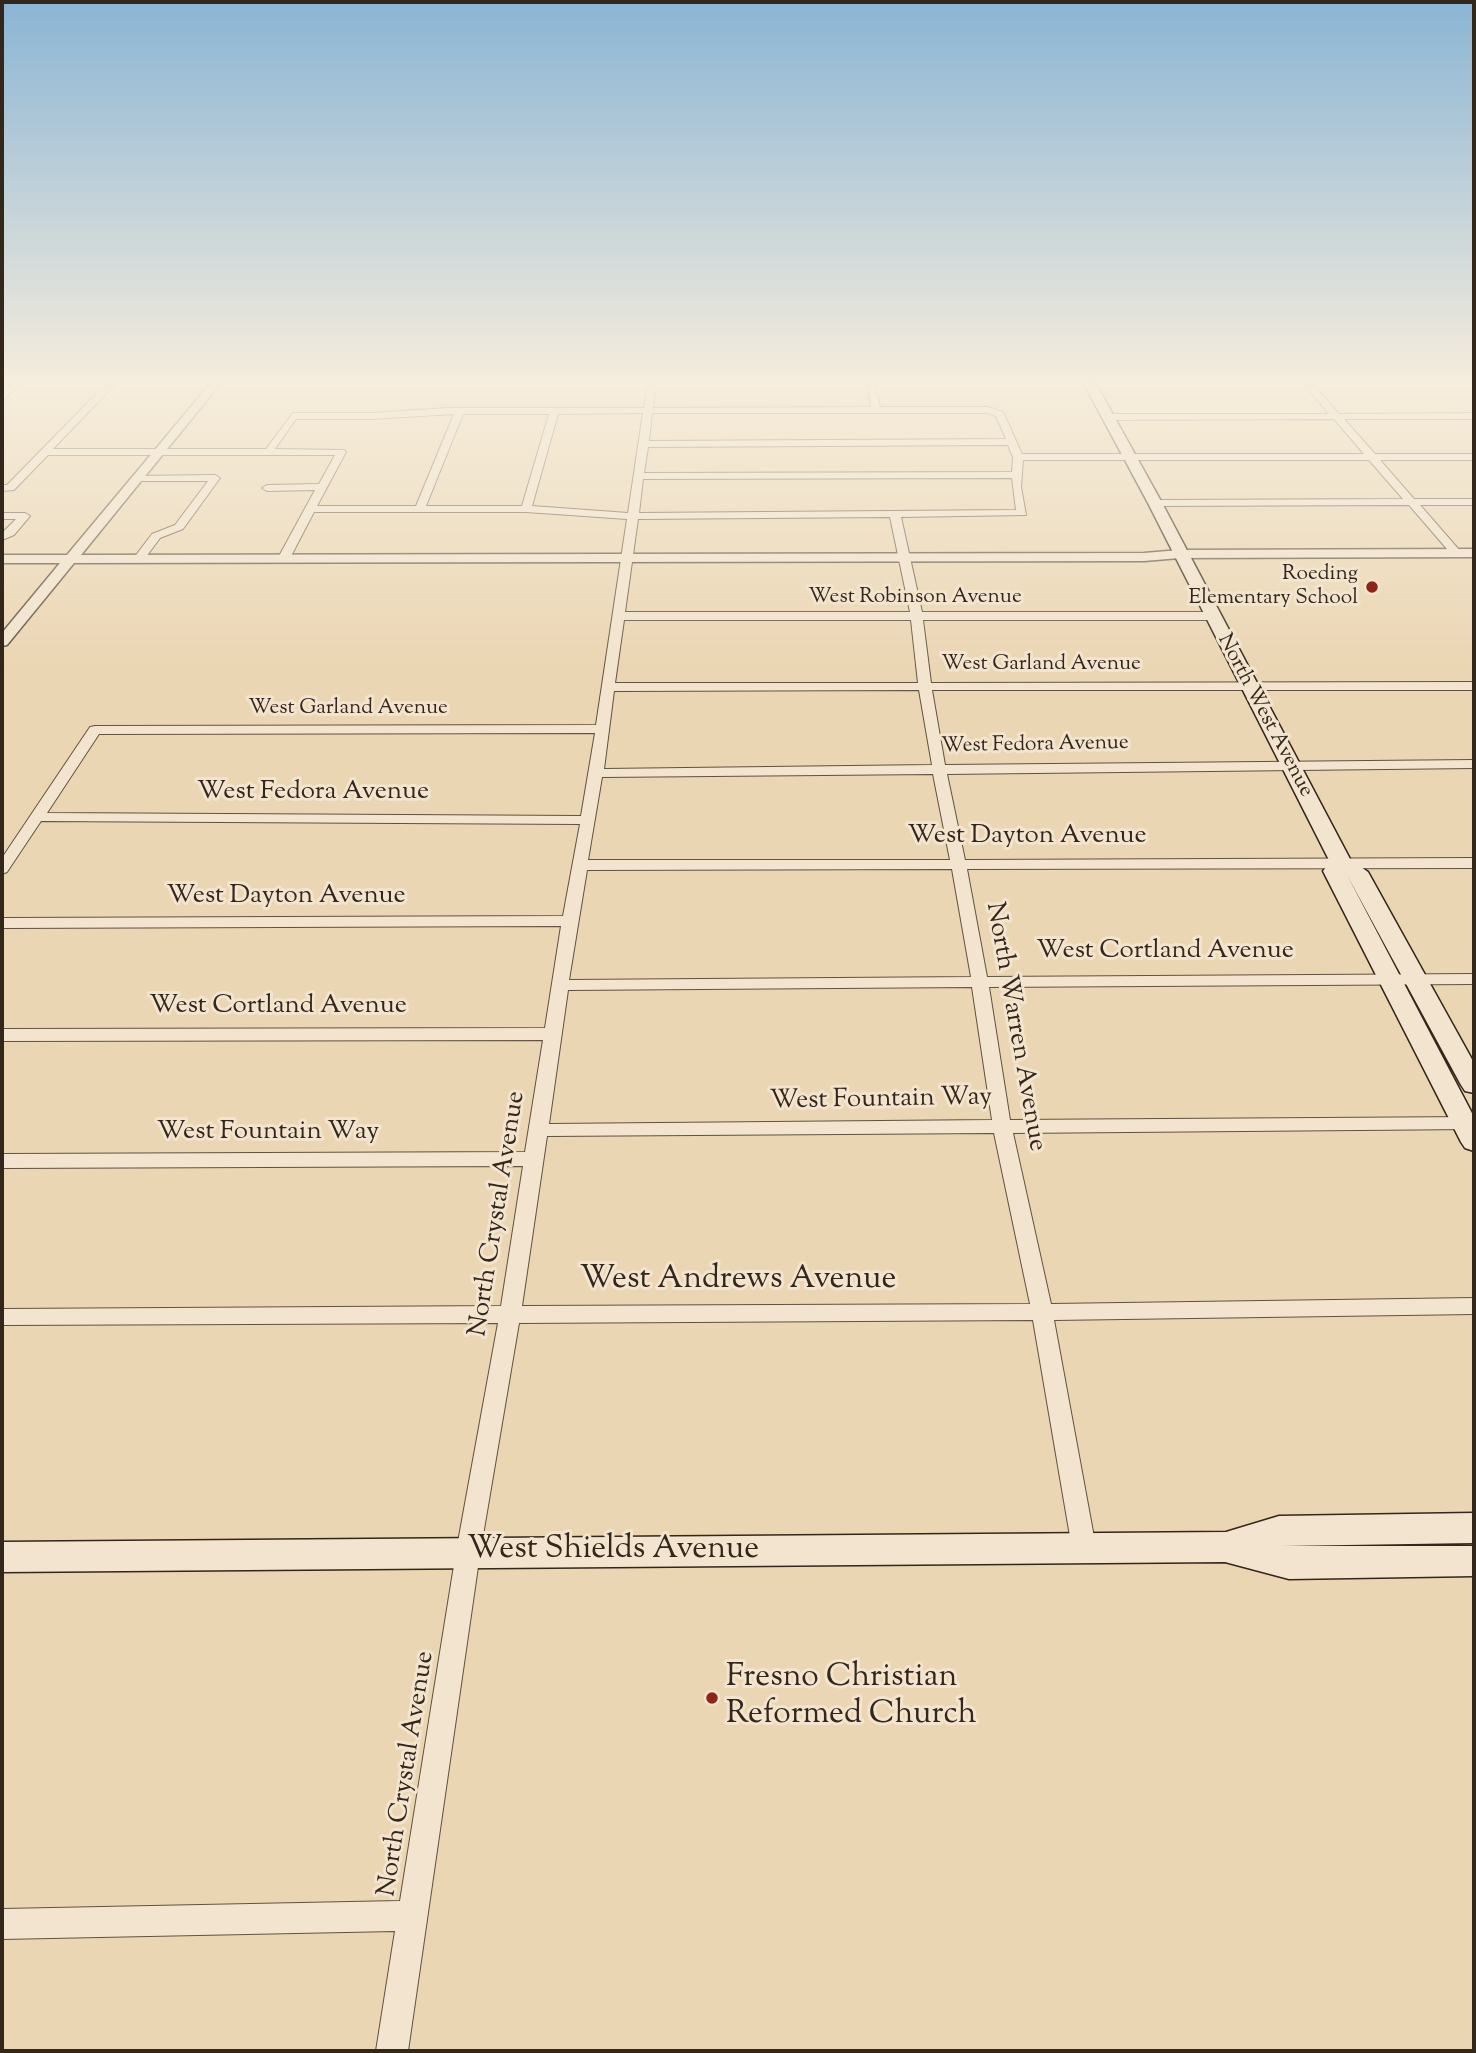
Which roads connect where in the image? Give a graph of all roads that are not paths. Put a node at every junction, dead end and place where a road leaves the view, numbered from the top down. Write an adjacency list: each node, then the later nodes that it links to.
1 (136, 480): 29 (street)
2 (214, 480): 30 (street)
3 (326, 480): 10 (street)
4 (432, 480): 16 (street)
5 (534, 480): 17 (street)
6 (637, 480): 20 (street, North Crystal Avenue)
7 (1017, 480): 18 (street)
8 (1142, 480): 14 (main road, North West Avenue)
9 (1393, 480): 12 (street)
10 (322, 487): 11 (street); 15 (street)
11 (267, 488)
12 (1412, 502): 13 (street); 14 (street); 24 (street)
13 (1474, 502)
14 (1155, 503): 23 (main road, North West Avenue)
15 (311, 509): 16 (street); 27 (street)
16 (420, 509): 17 (street)
17 (526, 509): 20 (street)
18 (895, 514): 20 (street); 26 (street, North Warren Avenue)
19 (2, 516): 21 (street)
20 (632, 516): 25 (street, North Crystal Avenue)
21 (2, 537)
22 (1474, 553): 24 (street)
23 (1180, 554): 24 (street); 26 (street); 32 (main road, North West Avenue)
24 (1457, 554)
25 (628, 557): 26 (street); 27 (street); 31 (street, North Crystal Avenue)
26 (905, 557): 33 (street, North Warren Avenue)
27 (284, 558): 30 (street)
28 (2, 559): 29 (street)
29 (69, 559): 30 (street); 34 (street)
30 (139, 559)
31 (618, 616): 33 (street, West Robinson Avenue); 38 (street, North Crystal Avenue)
32 (1212, 616): 33 (street, West Robinson Avenue); 36 (main road, North West Avenue)
33 (917, 618): 35 (street, North Warren Avenue)
34 (2, 642)
35 (925, 686): 36 (street, West Garland Avenue); 38 (street, West Garland Avenue); 42 (street, North Warren Avenue)
36 (1248, 686): 37 (street, West Garland Avenue); 40 (main road, North West Avenue)
37 (1474, 686)
38 (607, 687): 39 (street, North Crystal Avenue)
39 (601, 729): 43 (street, North Crystal Avenue); 44 (street, West Garland Avenue)
40 (1290, 764): 41 (street, West Fedora Avenue); 42 (street, West Fedora Avenue); 47 (main road, North West Avenue)
41 (1474, 764)
42 (939, 768): 43 (street, West Fedora Avenue); 46 (street, North Warren Avenue)
43 (596, 773): 45 (street, North Crystal Avenue)
44 (37, 817): 45 (street, West Fedora Avenue); 50 (street)
45 (588, 820): 49 (street, North Crystal Avenue)
46 (958, 863): 47 (street, West Dayton Avenue); 49 (street, West Dayton Avenue); 55 (street, North Warren Avenue)
47 (1341, 863): 48 (street, West Dayton Avenue); 53 (main road, North West Avenue)
48 (1474, 863)
49 (580, 865): 51 (street, North Crystal Avenue)
50 (2, 869)
51 (570, 921): 52 (street, West Dayton Avenue); 56 (street, North Crystal Avenue)
52 (2, 923)
53 (1402, 979): 54 (street, West Cortland Avenue); 55 (street, West Cortland Avenue); 59 (main road, North West Avenue); 61 (main road, North West Avenue)
54 (1474, 979)
55 (978, 980): 56 (street, West Cortland Avenue); 60 (street, North Warren Avenue)
56 (562, 985): 57 (street, North Crystal Avenue)
57 (554, 1034): 58 (street, West Cortland Avenue); 62 (street, North Crystal Avenue)
58 (2, 1035)
59 (1474, 1085)
60 (1002, 1126): 61 (street, West Fountain Way); 62 (street, West Fountain Way); 66 (street, North Warren Avenue)
61 (1471, 1129)
62 (540, 1130): 63 (street, North Crystal Avenue)
63 (535, 1159): 64 (street, West Fountain Way); 67 (street, North Crystal Avenue)
64 (2, 1161)
65 (1474, 1306): 66 (street, West Andrews Avenue)
66 (1042, 1312): 67 (street, West Andrews Avenue); 70 (street, North Warren Avenue)
67 (510, 1315): 68 (street, West Andrews Avenue); 72 (street, North Crystal Avenue)
68 (2, 1317)
69 (1474, 1528): 71 (main road, West Shields Avenue)
70 (1084, 1548): 71 (main road, West Shields Avenue); 72 (main road, West Shields Avenue)
71 (1225, 1548): 74 (main road, West Shields Avenue)
72 (468, 1553): 73 (main road, West Shields Avenue); 75 (street, North Crystal Avenue)
73 (2, 1557)
74 (1474, 1561)
75 (413, 1916): 76 (street); 77 (street, North Crystal Avenue)
76 (2, 1924)
77 (392, 2051)

